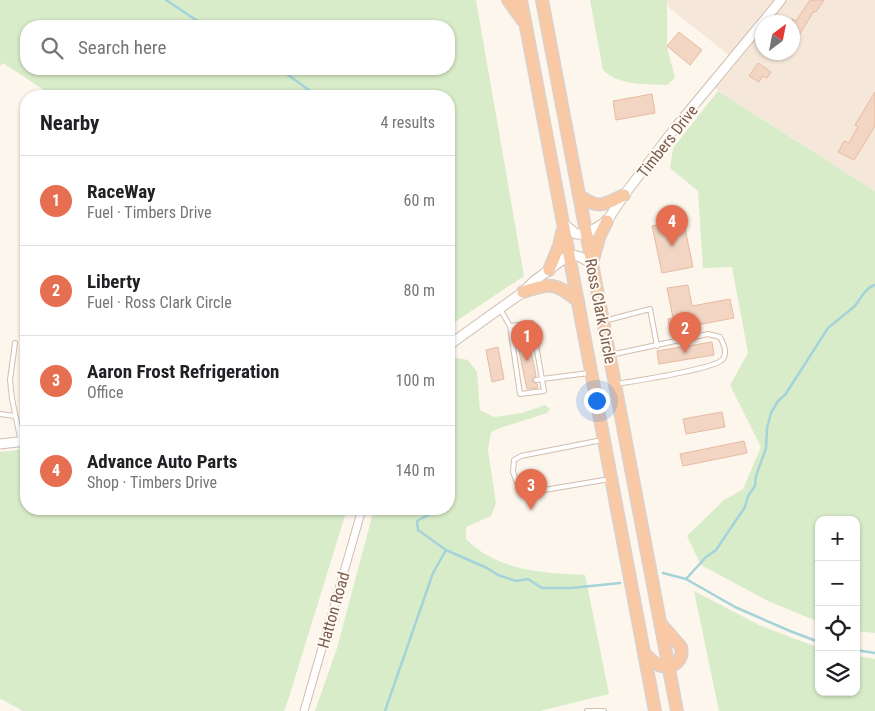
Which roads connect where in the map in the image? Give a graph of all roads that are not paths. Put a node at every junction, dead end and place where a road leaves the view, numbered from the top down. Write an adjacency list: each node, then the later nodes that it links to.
1 (508, 0): 6 (highway)
2 (521, 0): 6 (highway, Ross Clark Circle)
3 (542, 0): 8 (highway, Ross Clark Circle)
4 (781, 0): 5 (street, Timbers Drive)
5 (769, 15)
6 (525, 24): 11 (highway, Ross Clark Circle)
7 (755, 33): 9 (street, Timbers Drive)
8 (579, 195): 9 (highway); 12 (highway, Ross Clark Circle)
9 (624, 195): 10 (street, Timbers Drive)
10 (606, 221): 12 (street, Timbers Drive); 14 (highway)
11 (563, 223): 12 (street); 13 (highway, Ross Clark Circle); 15 (highway)
12 (586, 234): 14 (highway, Ross Clark Circle)
13 (569, 255): 14 (street); 15 (street); 17 (highway, Ross Clark Circle)
14 (592, 264): 19 (highway, Ross Clark Circle)
15 (549, 270): 16 (street)
16 (524, 292): 17 (highway); 18 (street)
17 (578, 301): 39 (highway, Ross Clark Circle)
18 (500, 309): 20 (lane); 23 (street)
19 (603, 321): 25 (lane); 30 (highway, Ross Clark Circle)
20 (510, 326): 21 (lane); 29 (lane)
21 (534, 338): 22 (lane); 27 (lane)
22 (529, 339)
23 (455, 341)
24 (16, 343): 46 (lane)
25 (657, 346): 30 (lane); 44 (lane)
26 (530, 348): 27 (lane)
27 (536, 348): 31 (lane)
28 (519, 351): 29 (lane)
29 (514, 352): 34 (lane)
30 (609, 355): 44 (highway, Ross Clark Circle)
31 (538, 358): 32 (lane); 35 (lane)
32 (532, 359)
33 (521, 362): 34 (lane)
34 (516, 363): 38 (lane)
35 (540, 368): 36 (lane); 40 (lane)
36 (534, 369)
37 (523, 371): 38 (lane)
38 (517, 372): 42 (lane)
39 (591, 372): 40 (lane); 48 (highway, Ross Clark Circle)
40 (542, 379): 41 (lane); 42 (lane)
41 (536, 380)
42 (518, 382): 43 (lane)
43 (525, 382)
44 (615, 385): 54 (highway, Ross Clark Circle)
45 (0, 414): 46 (lane)
46 (15, 416): 47 (lane)
47 (20, 432)
48 (604, 440): 51 (highway, Ross Clark Circle); 51 (lane)
49 (20, 441): 50 (street)
50 (0, 444)
51 (612, 479): 53 (highway, Ross Clark Circle)
52 (360, 515): 55 (street, Hatton Road)
53 (644, 653): 54 (highway); 58 (highway, Ross Clark Circle)
54 (669, 667): 59 (highway, Ross Clark Circle)
55 (304, 711)
56 (586, 711): 57 (lane)
57 (604, 711)
58 (655, 711)
59 (677, 711)

